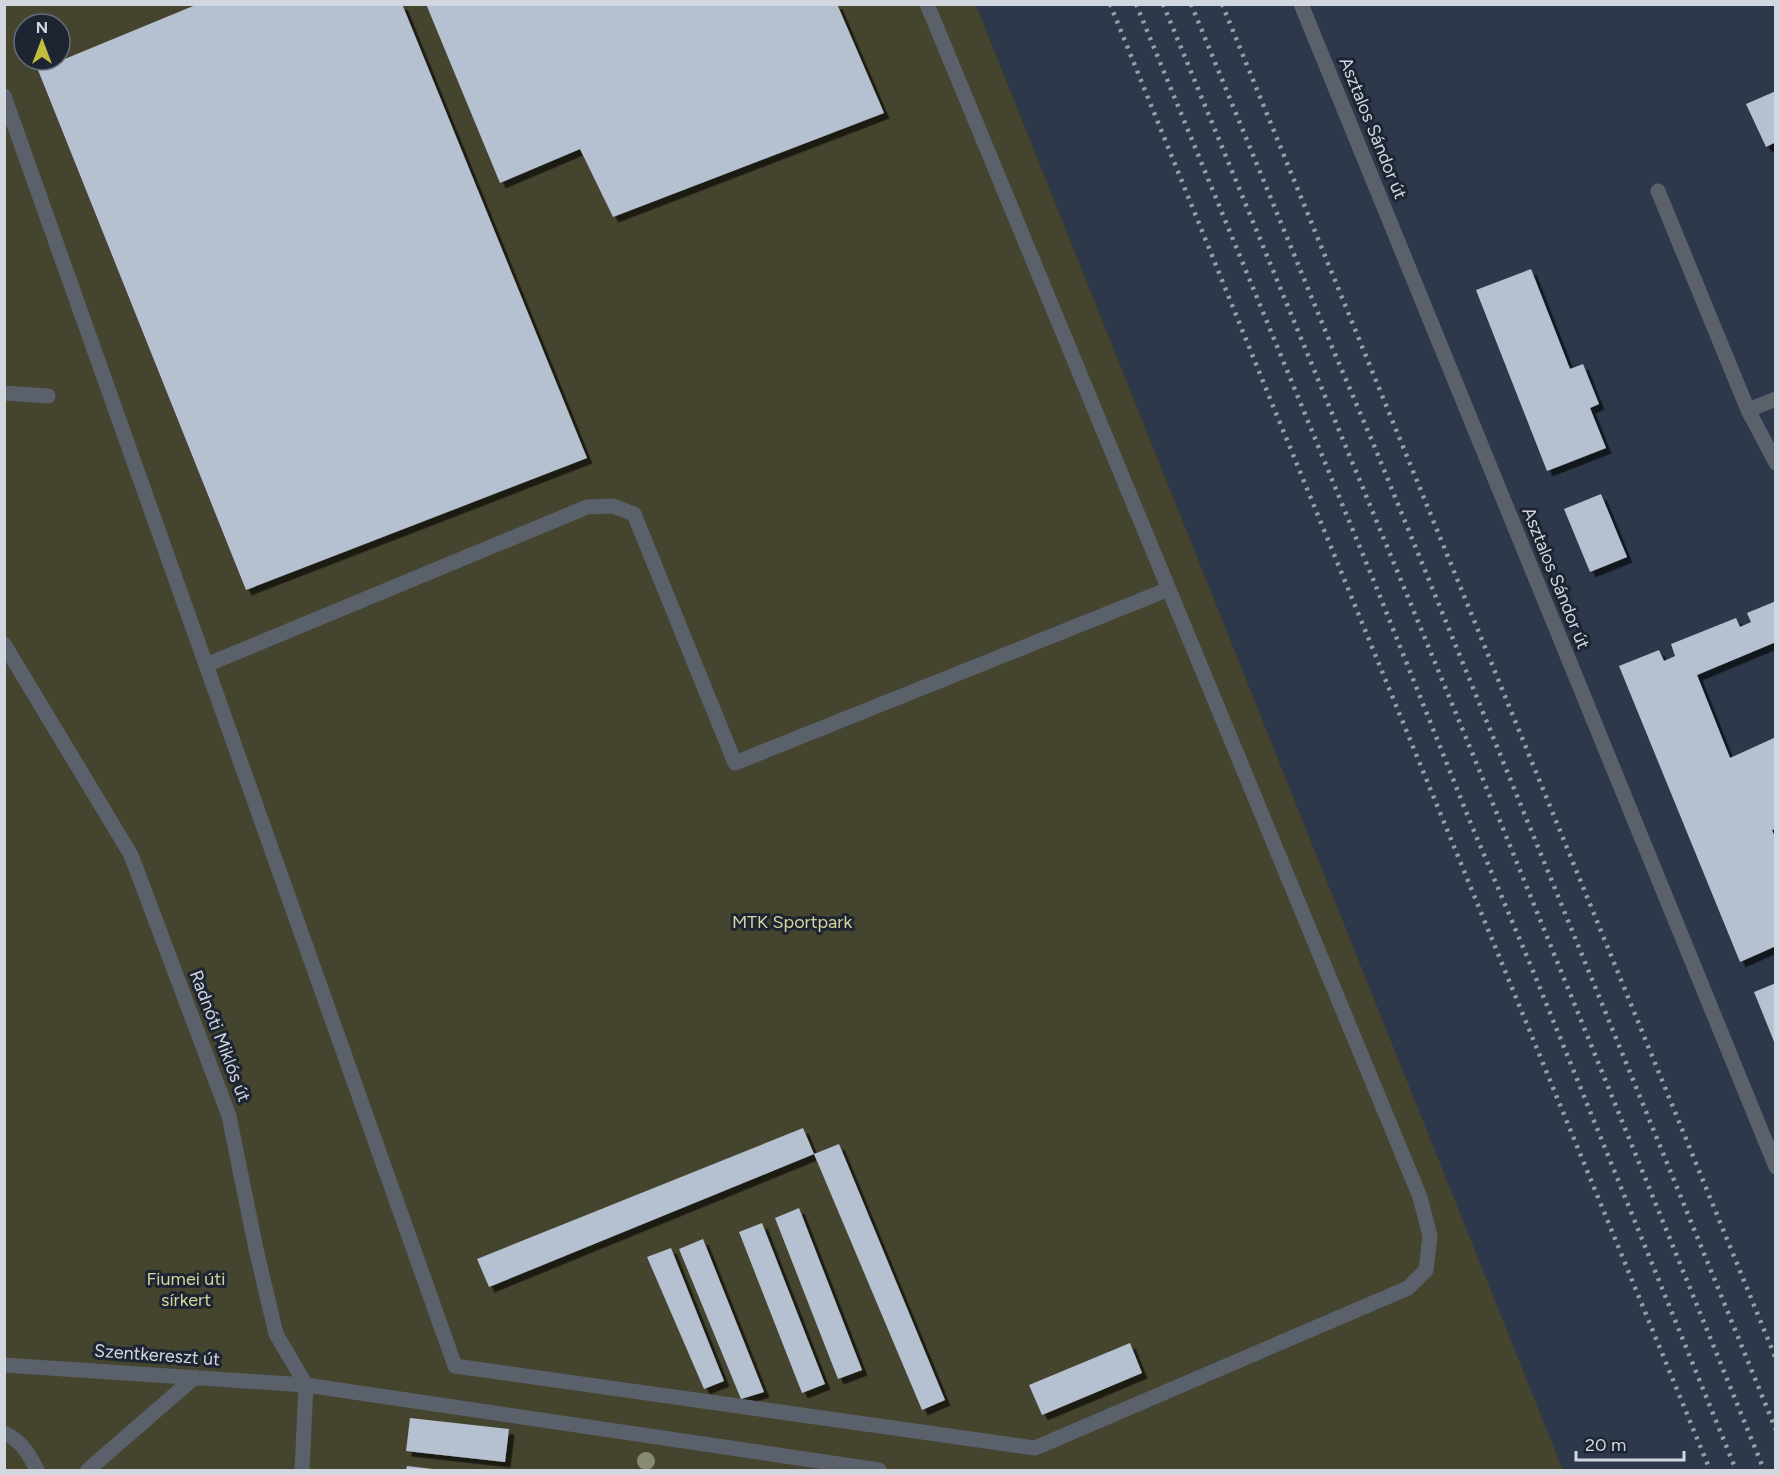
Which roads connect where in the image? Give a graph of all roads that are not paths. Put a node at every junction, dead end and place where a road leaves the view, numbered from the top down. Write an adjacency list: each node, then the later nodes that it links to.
1 (927, 4): 10 (street)
2 (1301, 4): 13 (street, Asztalos Sándor út)
3 (4, 96): 12 (street)
4 (1658, 191): 8 (street)
5 (4, 393): 6 (street)
6 (48, 396)
7 (1776, 399): 8 (street)
8 (1748, 410): 9 (street)
9 (1776, 463)
10 (1169, 589): 12 (street); 12 (street)
11 (4, 644): 16 (street, Radnóti Miklós út)
12 (206, 665)
13 (1776, 1167)
14 (4, 1365): 15 (street, Szentkereszt út)
15 (195, 1377): 16 (street, Szentkereszt út); 19 (street)
16 (306, 1385): 20 (street); 21 (street, Szentkereszt út)
17 (4, 1433): 18 (street)
18 (37, 1470)
19 (88, 1470)
20 (302, 1470)
21 (879, 1470)

